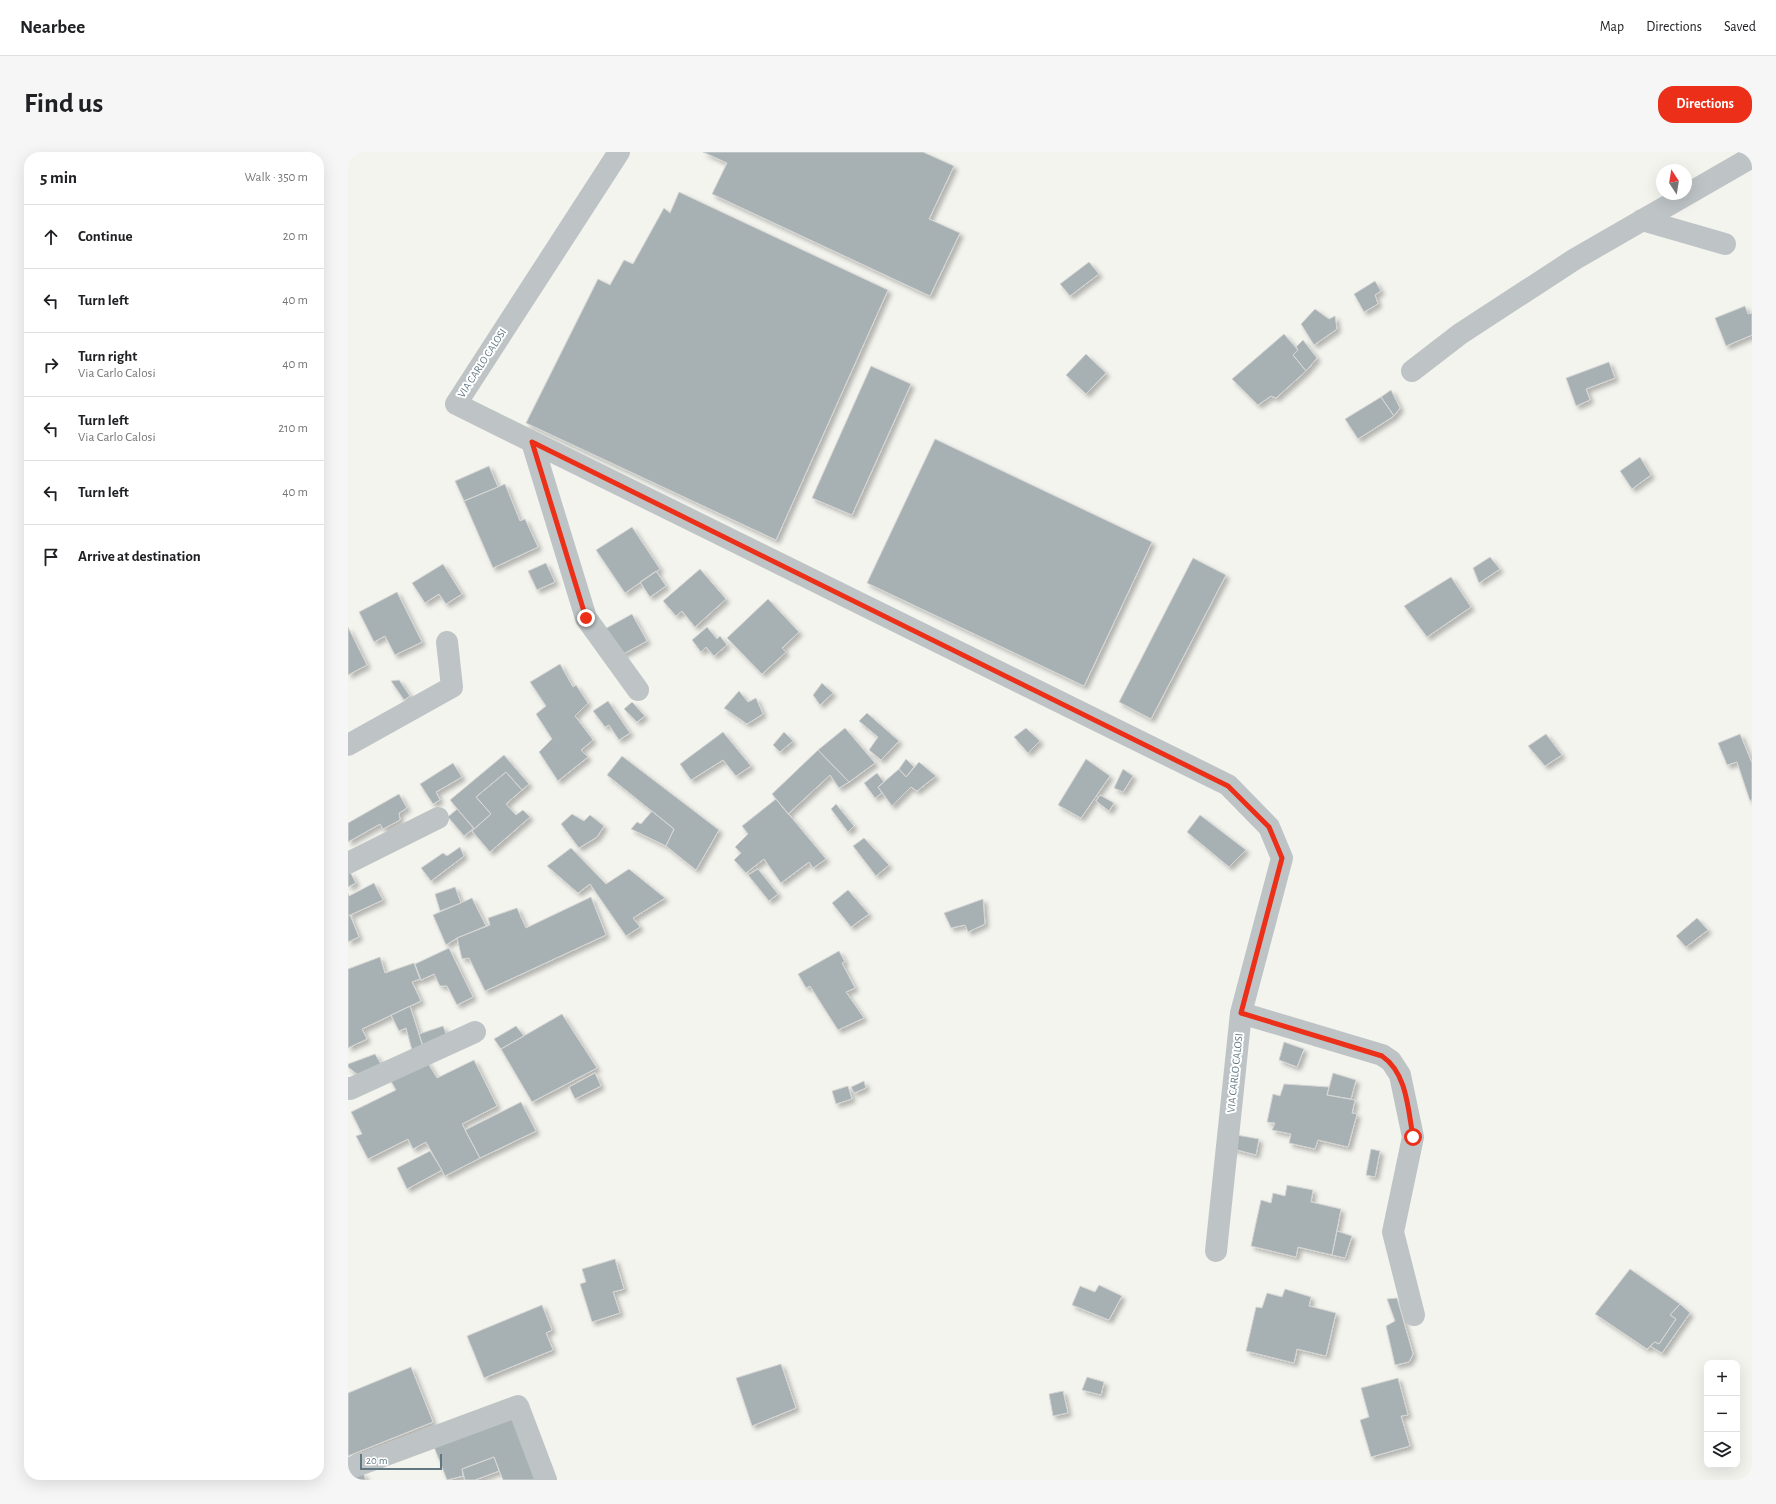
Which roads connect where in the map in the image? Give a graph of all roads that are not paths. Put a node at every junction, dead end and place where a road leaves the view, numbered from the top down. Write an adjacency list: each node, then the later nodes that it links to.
1 (619, 152): 6 (street, VIA CARLO CALOSI)
2 (1752, 157): 3 (street)
3 (1642, 220): 4 (street); 5 (street)
4 (1725, 244)
5 (1412, 371)
6 (532, 442): 8 (street); 12 (street, VIA CARLO CALOSI)
7 (447, 642): 9 (street)
8 (638, 690)
9 (348, 745)
10 (438, 818): 11 (street)
11 (348, 863)
12 (1241, 1013): 15 (street, VIA CARLO CALOSI); 16 (street)
13 (475, 1032): 14 (street)
14 (348, 1089)
15 (1216, 1251)
16 (1414, 1315)
17 (348, 1469): 18 (street)
18 (546, 1480)

